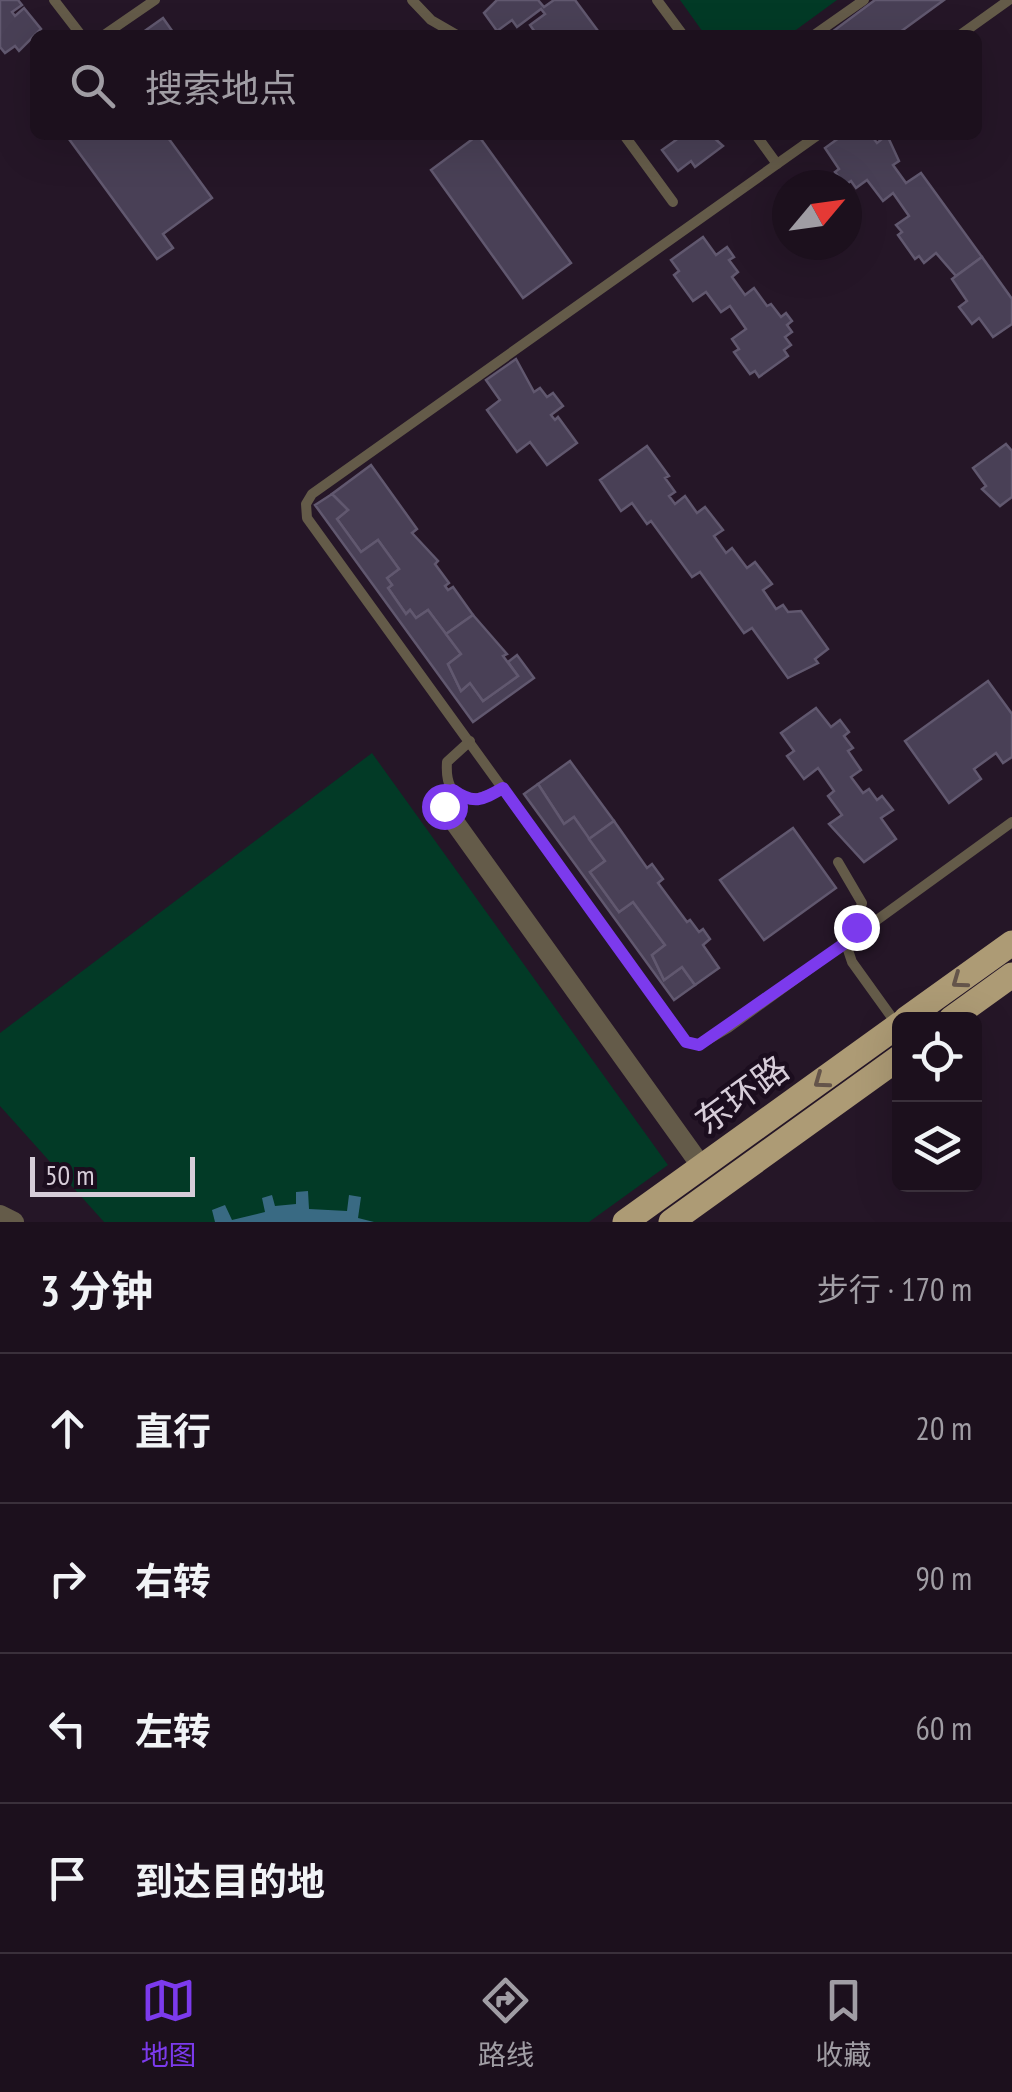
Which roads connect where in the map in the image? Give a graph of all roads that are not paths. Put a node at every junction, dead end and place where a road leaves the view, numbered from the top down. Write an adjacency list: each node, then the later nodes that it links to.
1 (54, 0): 7 (lane)
2 (155, 0): 8 (lane)
3 (412, 0): 9 (lane)
4 (657, 0): 10 (lane)
5 (864, 0): 11 (lane)
6 (1009, 0): 12 (lane)
7 (78, 30)
8 (111, 30)
9 (448, 30)
10 (679, 30)
11 (821, 30)
12 (967, 30)
13 (628, 140): 17 (lane)
14 (760, 140): 16 (lane)
15 (811, 140): 16 (lane)
16 (777, 164): 18 (lane)
17 (673, 202)
18 (470, 741): 19 (lane); 20 (lane)
19 (503, 788): 20 (lane); 23 (lane)
20 (448, 798): 31 (street)
21 (1012, 822): 23 (lane)
22 (838, 862): 23 (lane)
23 (851, 939): 26 (lane)
24 (1012, 943): 27 (main road, 东环路, one-way to 27)
25 (1012, 976): 28 (main road)
26 (892, 1012)
27 (916, 1012)
28 (962, 1012)
29 (892, 1030): 31 (main road, 东环路, one-way to 31)
30 (892, 1063): 35 (main road, 东环路)
31 (702, 1167): 34 (main road, 东环路)
32 (0, 1214): 33 (street)
33 (14, 1222)
34 (625, 1222)
35 (671, 1222)

